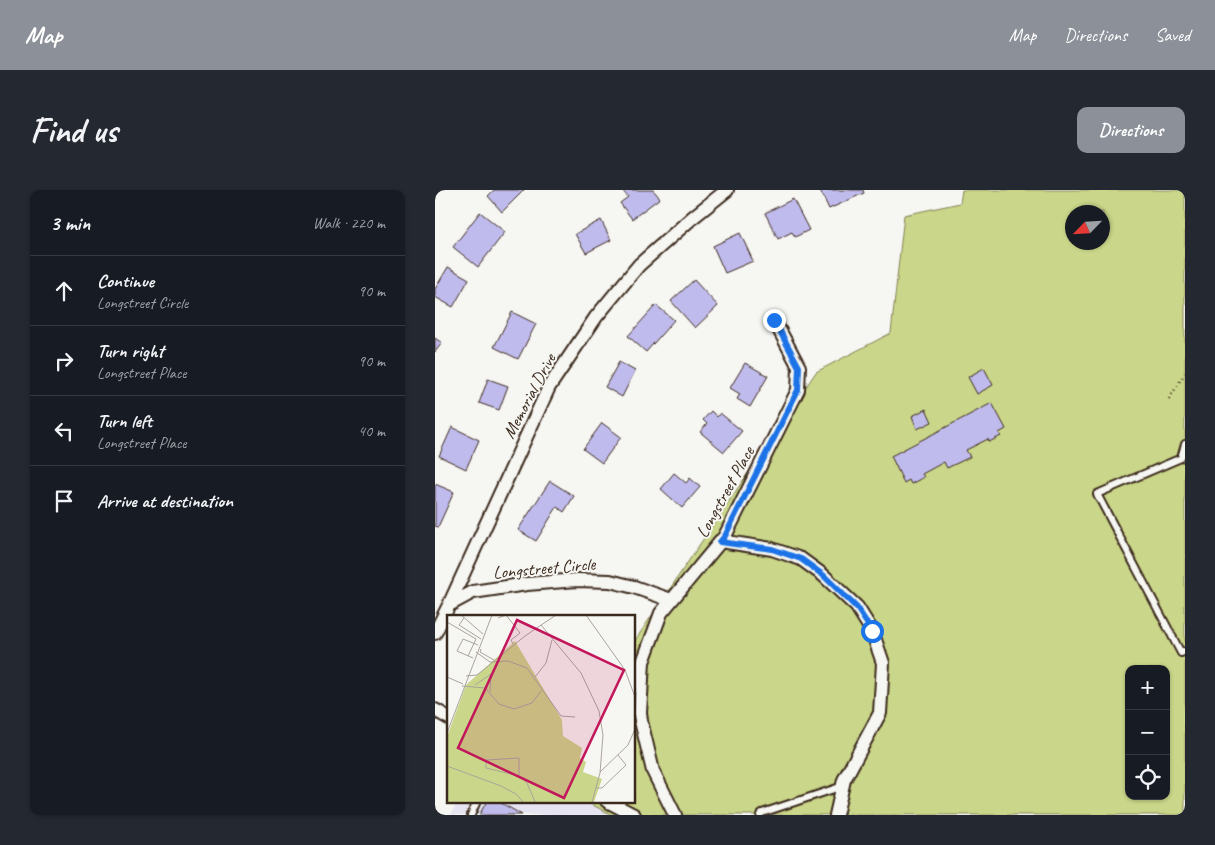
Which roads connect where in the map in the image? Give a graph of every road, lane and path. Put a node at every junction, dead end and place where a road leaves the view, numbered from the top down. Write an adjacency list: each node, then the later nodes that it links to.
1 (727, 190): 9 (street, Memorial Drive)
2 (774, 320): 7 (street, Longstreet Place)
3 (1185, 373): 4 (path)
4 (1169, 399)
5 (1185, 444): 6 (lane)
6 (1183, 460): 11 (lane)
7 (720, 542): 8 (street, Longstreet Place); 14 (street)
8 (671, 600): 9 (street, Longstreet Circle); 19 (street, Longstreet Place)
9 (449, 605): 10 (street, Memorial Drive)
10 (435, 633)
11 (1185, 651)
12 (435, 710): 13 (street)
13 (447, 717)
14 (843, 786): 20 (lane); 21 (street)
15 (477, 802): 17 (lane)
16 (609, 802): 18 (street)
17 (471, 815)
18 (634, 815)
19 (675, 815)
20 (760, 815)
21 (836, 815)

